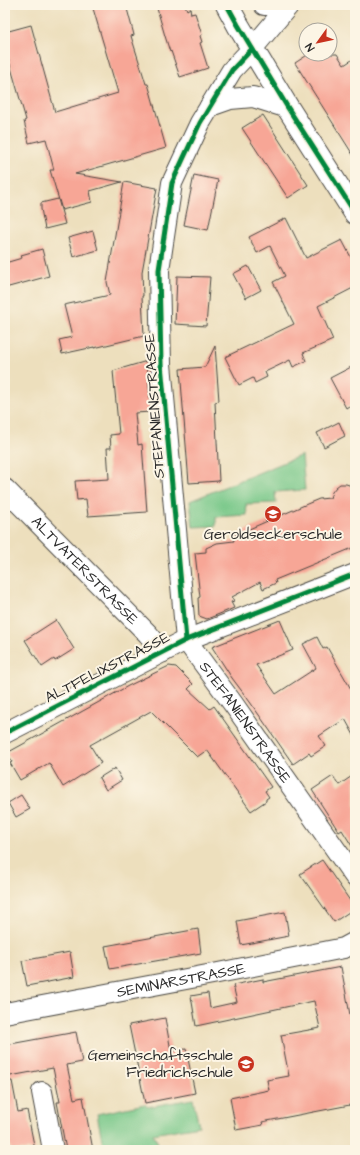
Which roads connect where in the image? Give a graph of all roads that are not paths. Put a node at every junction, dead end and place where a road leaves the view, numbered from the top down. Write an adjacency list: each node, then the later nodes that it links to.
1 (228, 5): 5 (main road)
2 (264, 5): 3 (street)
3 (274, 5)
4 (289, 5): 5 (street, STEFANIENSTRASSE)
5 (252, 50): 6 (street, STEFANIENSTRASSE); 7 (main road)
6 (210, 106): 7 (street); 11 (street, STEFANIENSTRASSE)
7 (288, 108): 8 (main road)
8 (355, 213)
9 (5, 489): 12 (street, ALTVATERSTRASSE)
10 (355, 574): 11 (street, ALTFELIXSTRASSE)
11 (186, 640): 12 (street, ALTFELIXSTRASSE); 14 (street, STEFANIENSTRASSE)
12 (163, 652): 13 (street, ALTFELIXSTRASSE)
13 (5, 733)
14 (355, 877)
15 (355, 942): 16 (street, SEMINARSTRASSE)
16 (5, 1013)
17 (42, 1092): 18 (street)
18 (53, 1150)

